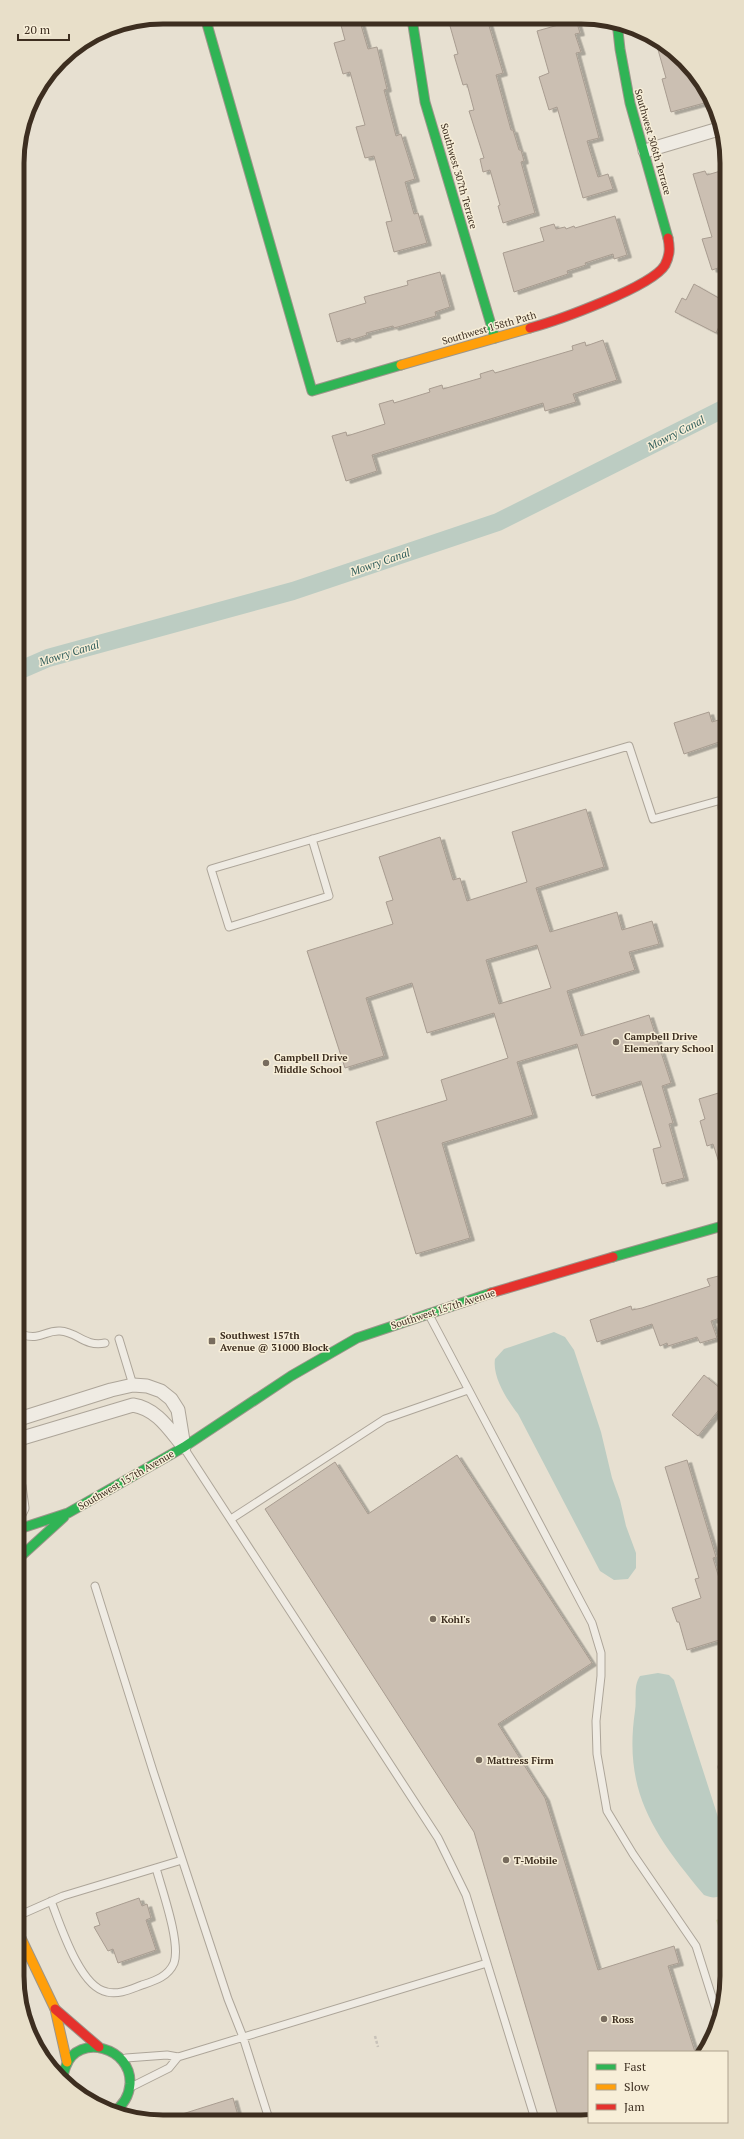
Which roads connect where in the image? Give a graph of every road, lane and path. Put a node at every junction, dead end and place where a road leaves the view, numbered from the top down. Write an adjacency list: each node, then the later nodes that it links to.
1 (207, 24): 7 (street, Southwest 158th Path)
2 (413, 24): 7 (street, Southwest 307th Terrace)
3 (618, 29): 5 (street, Southwest 306th Terrace)
4 (716, 130): 5 (street)
5 (645, 151): 6 (street, Southwest 306th Terrace)
6 (664, 266): 7 (street, Southwest 158th Path)
7 (495, 338)
8 (720, 800): 9 (lane)
9 (312, 839): 9 (lane)
10 (720, 1227): 11 (street, Southwest 157th Avenue)
11 (428, 1313): 16 (lane); 19 (street, Southwest 157th Avenue)
12 (24, 1335): 14 (lane)
13 (119, 1339): 15 (lane)
14 (104, 1343)
15 (133, 1385): 17 (street, Southwest 157th Avenue); 19 (street, Southwest 157th Avenue)
16 (468, 1390): 21 (lane); 32 (lane)
17 (24, 1417)
18 (24, 1438): 19 (street, Southwest 157th Avenue)
19 (184, 1447): 20 (street, Southwest 157th Avenue); 21 (lane)
20 (68, 1513): 22 (street, Southwest 157th Avenue); 23 (street, Southwest 157th Avenue)
21 (231, 1519): 30 (lane)
22 (24, 1527)
23 (24, 1553)
24 (95, 1586): 25 (lane)
25 (182, 1860): 26 (lane); 34 (lane)
26 (156, 1868): 27 (lane); 27 (lane)
27 (51, 1901): 28 (lane)
28 (24, 1913)
29 (24, 1946): 31 (street)
30 (487, 1963): 34 (lane); 46 (lane)
31 (55, 2009): 35 (street); 39 (street)
32 (716, 2009)
33 (375, 2036): 36 (path)
34 (243, 2037): 37 (lane); 45 (lane)
35 (99, 2047): 38 (street); 39 (street)
36 (378, 2047)
37 (178, 2057): 38 (lane); 41 (lane)
38 (121, 2058): 41 (street)
39 (67, 2062): 40 (street)
40 (64, 2072)
41 (130, 2087): 42 (street)
42 (123, 2104): 43 (street); 44 (street)
43 (118, 2108)
44 (123, 2109)
45 (268, 2115)
46 (534, 2115)

